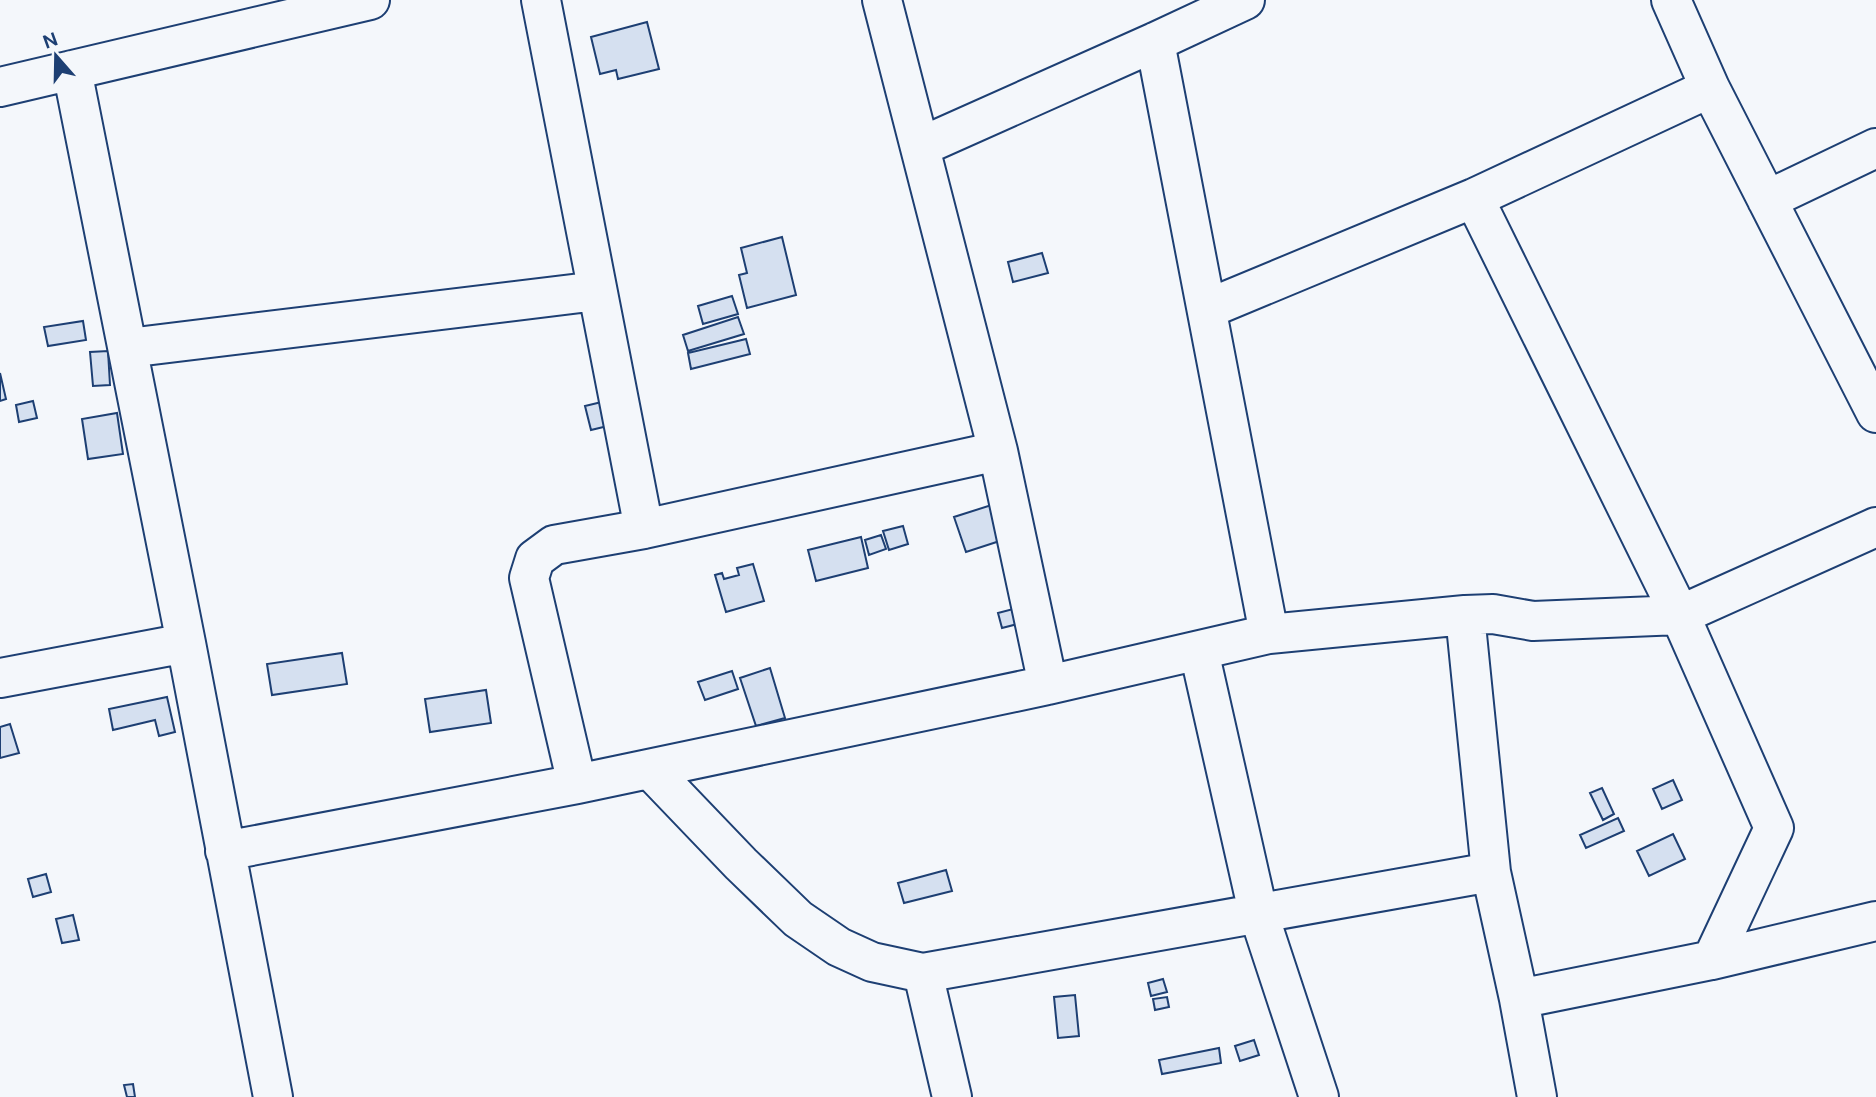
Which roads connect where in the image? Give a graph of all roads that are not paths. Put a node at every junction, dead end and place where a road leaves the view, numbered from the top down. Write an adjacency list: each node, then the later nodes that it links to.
1 (370, 0): 7 (street)
2 (541, 0): 14 (street)
3 (882, 0): 10 (street)
4 (1245, 0): 6 (street)
5 (1671, 0): 9 (street)
6 (1155, 42): 10 (street); 15 (street)
7 (72, 70): 8 (street); 16 (street)
8 (0, 87)
9 (1710, 88): 12 (street); 13 (street)
10 (920, 147): 18 (street)
11 (1876, 148): 13 (street)
12 (1474, 198): 15 (street); 22 (street)
13 (1767, 200): 17 (street)
14 (597, 291): 16 (street); 20 (street)
15 (1207, 309): 23 (street)
16 (128, 348): 24 (street)
17 (1876, 413)
18 (998, 451): 20 (street); 27 (street)
19 (1876, 527): 22 (street)
20 (644, 529): 29 (street)
21 (1465, 615): 22 (street); 23 (street); 31 (street)
22 (1680, 615): 34 (street)
23 (1269, 634): 25 (street)
24 (187, 643): 26 (street); 30 (street)
25 (1199, 651): 27 (street); 32 (street)
26 (0, 678)
27 (1048, 685): 28 (street)
28 (650, 769): 29 (street); 35 (street)
29 (577, 785): 30 (street)
30 (225, 851): 37 (street)
31 (1491, 872): 32 (street); 36 (street)
32 (1258, 912): 35 (street); 39 (street)
33 (1876, 921): 34 (street)
34 (1712, 960): 36 (street)
35 (923, 973): 38 (street)
36 (1519, 999): 40 (street)
37 (273, 1097)
38 (952, 1097)
39 (1319, 1097)
40 (1537, 1097)

